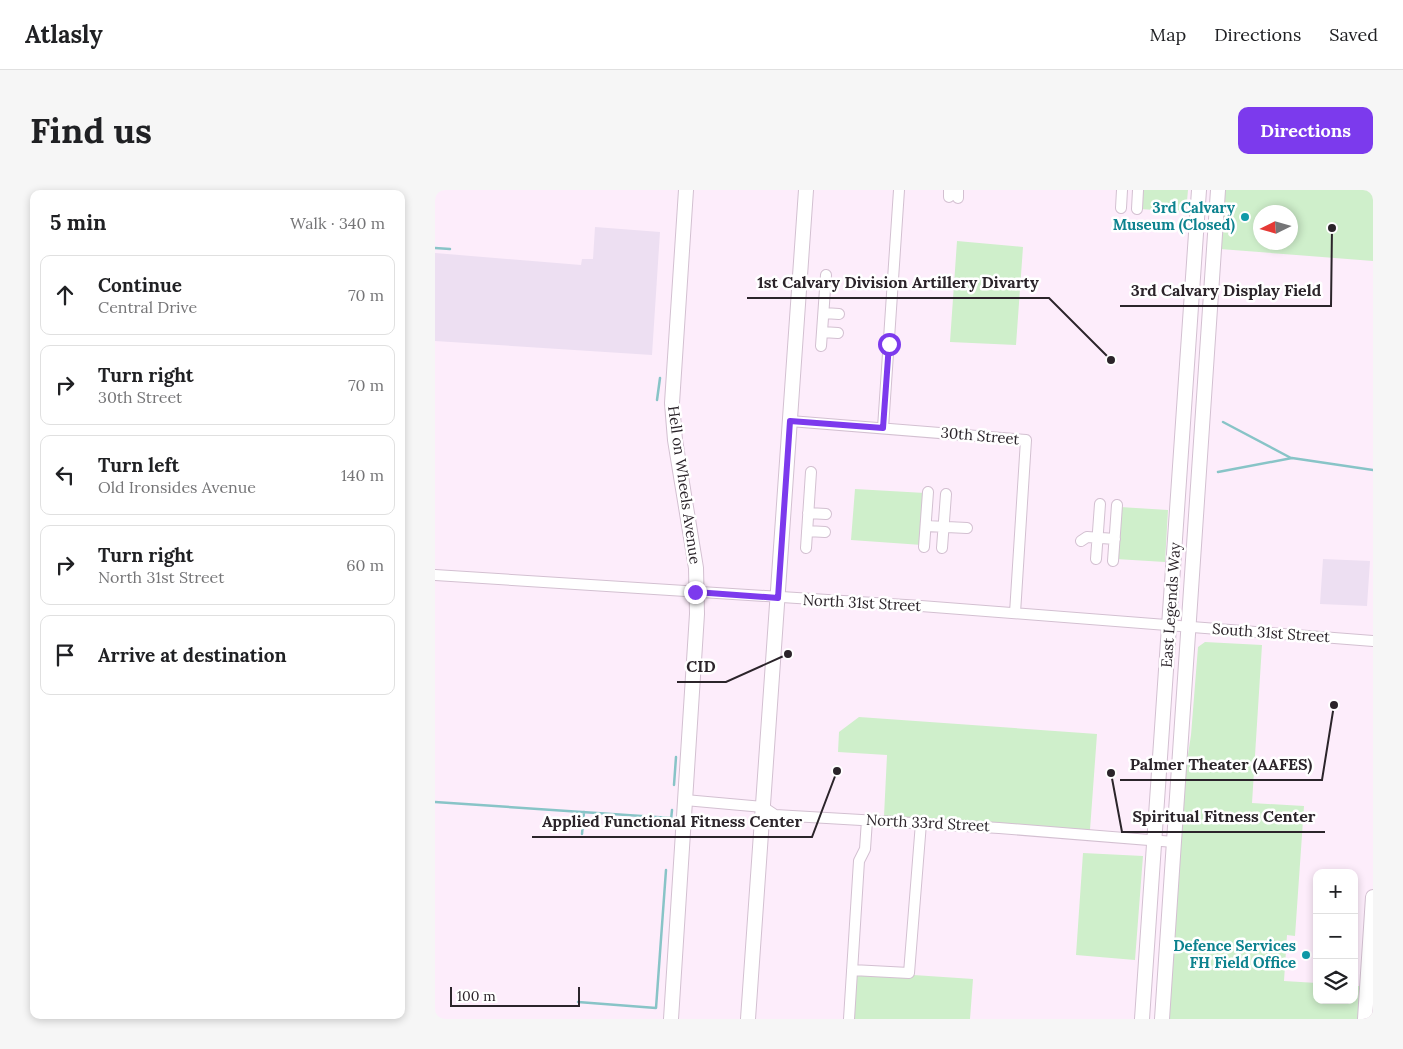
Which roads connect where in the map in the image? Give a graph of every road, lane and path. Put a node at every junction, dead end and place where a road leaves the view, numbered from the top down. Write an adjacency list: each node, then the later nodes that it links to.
1 (686, 190): 39 (street, Hell on Wheels Avenue)
2 (806, 190): 16 (street)
3 (899, 190): 17 (street)
4 (1122, 190): 8 (street)
5 (1138, 190): 9 (street)
6 (1199, 190): 42 (street, East Legends Way)
7 (1218, 190): 43 (street, East Legends Way)
8 (1121, 208)
9 (1137, 209)
10 (826, 275): 11 (street)
11 (824, 313): 12 (street); 13 (street)
12 (839, 314)
13 (823, 332): 14 (street); 15 (street)
14 (838, 333)
15 (821, 346)
16 (790, 421): 17 (street, 30th Street); 40 (street)
17 (883, 428): 41 (street, 30th Street)
18 (811, 472): 23 (street)
19 (928, 492): 25 (street)
20 (945, 494): 26 (street)
21 (1100, 504): 30 (street)
22 (1117, 505): 31 (street)
23 (808, 513): 24 (street); 28 (street)
24 (826, 514)
25 (926, 526): 26 (street); 33 (street)
26 (943, 527): 27 (street); 35 (street)
27 (967, 528)
28 (807, 531): 29 (street); 34 (street)
29 (825, 532)
30 (1097, 538): 31 (street); 32 (street); 36 (street)
31 (1115, 539): 37 (street)
32 (1081, 541)
33 (924, 546)
34 (806, 548)
35 (941, 548)
36 (1096, 559)
37 (1113, 561)
38 (435, 575): 39 (street, North 31st Street)
39 (697, 593): 40 (street, North 31st Street); 45 (street, Hell on Wheels Avenue)
40 (778, 598): 41 (street, North 31st Street); 46 (street)
41 (1015, 613): 42 (street, North 31st Street)
42 (1170, 626): 43 (street, South 31st Street); 49 (street, East Legends Way)
43 (1189, 628): 44 (street, South 31st Street); 50 (street, East Legends Way)
44 (1373, 641)
45 (685, 800): 46 (street, North 33rd Street); 53 (street, Hell on Wheels Avenue)
46 (763, 807): 47 (street, North 33rd Street); 54 (street)
47 (867, 820): 48 (street, North 33rd Street); 52 (street)
48 (921, 823): 49 (street, North 33rd Street); 52 (street)
49 (1153, 840): 50 (street, North 33rd Street); 56 (street, East Legends Way)
50 (1174, 842): 57 (street, East Legends Way)
51 (1373, 897): 58 (street)
52 (852, 970): 55 (street)
53 (671, 1019)
54 (748, 1019)
55 (849, 1019)
56 (1142, 1019)
57 (1162, 1019)
58 (1365, 1019)

